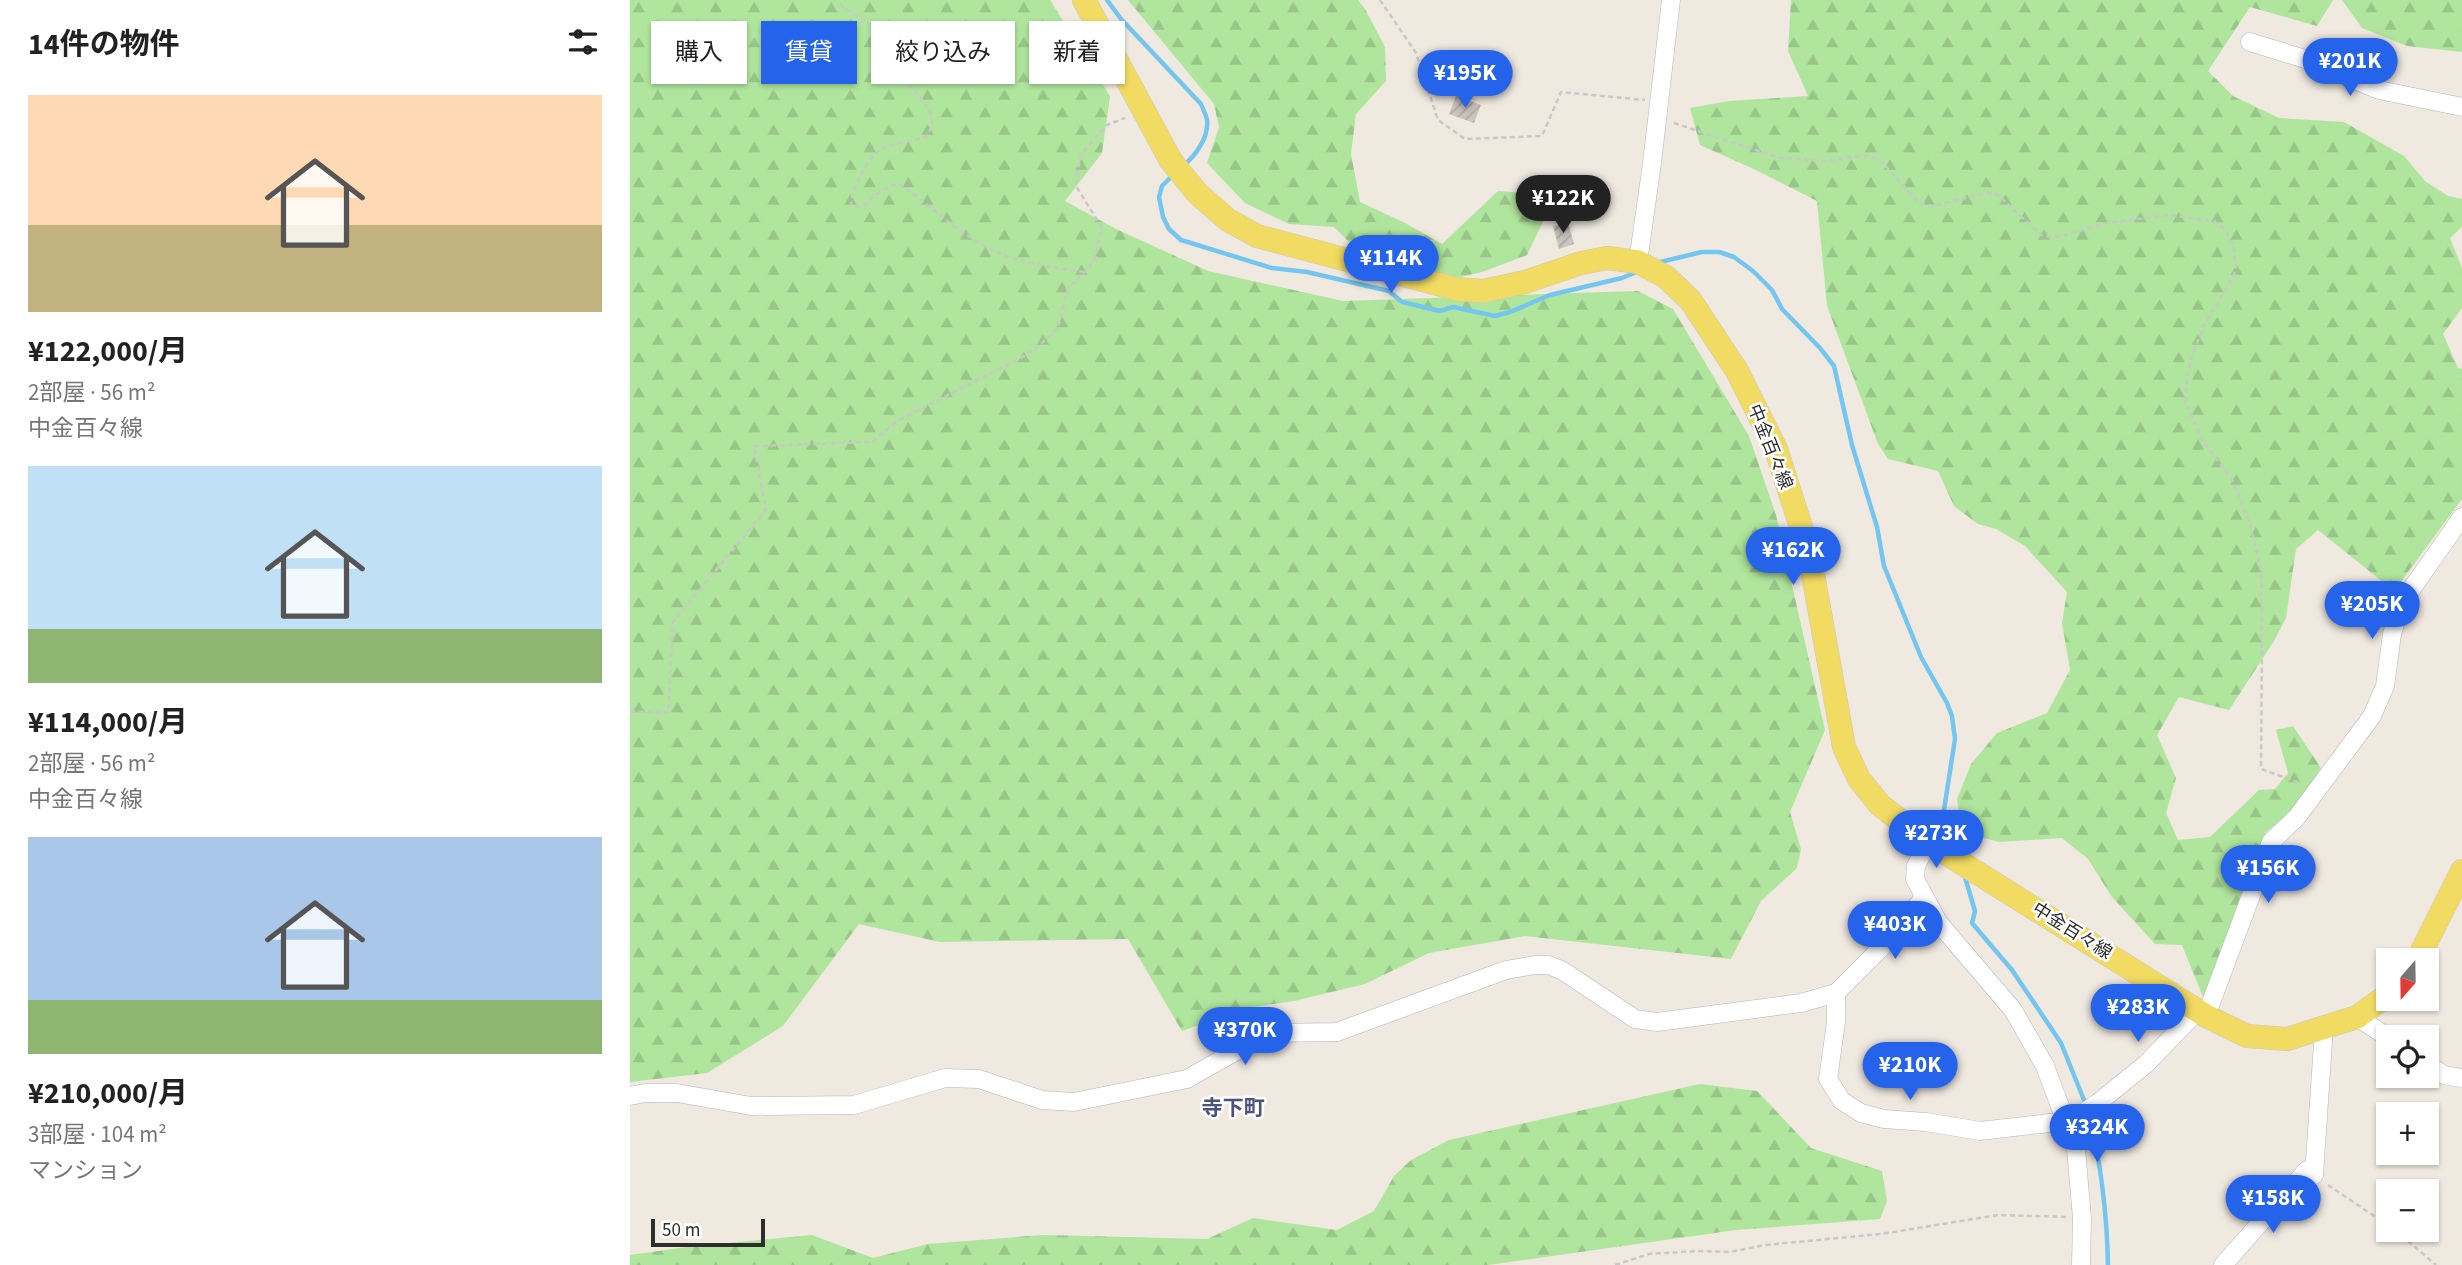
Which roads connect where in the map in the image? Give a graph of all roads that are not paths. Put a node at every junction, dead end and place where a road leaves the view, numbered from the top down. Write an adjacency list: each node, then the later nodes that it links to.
1 (1084, 0): 5 (main road, 中金百々線)
2 (1671, 0): 5 (street)
3 (2249, 42): 4 (street)
4 (2462, 107)
5 (1637, 261): 7 (main road, 中金百々線)
6 (2462, 517): 13 (street)
7 (1935, 846): 9 (street); 13 (main road, 中金百々線)
8 (2462, 871): 10 (main road)
9 (1924, 898): 11 (street); 20 (street)
10 (2424, 948)
11 (1836, 993): 19 (street); 20 (street)
12 (2376, 1003): 14 (main road, 中金百々線)
13 (2202, 1013): 15 (main road, 中金百々線); 20 (street)
14 (2357, 1017): 15 (main road, 中金百々線); 16 (street)
15 (2323, 1027): 22 (street)
16 (2376, 1029)
17 (2439, 1071): 18 (street)
18 (2462, 1078)
19 (630, 1096)
20 (2073, 1118): 21 (street)
21 (2081, 1265)
22 (2223, 1265)

